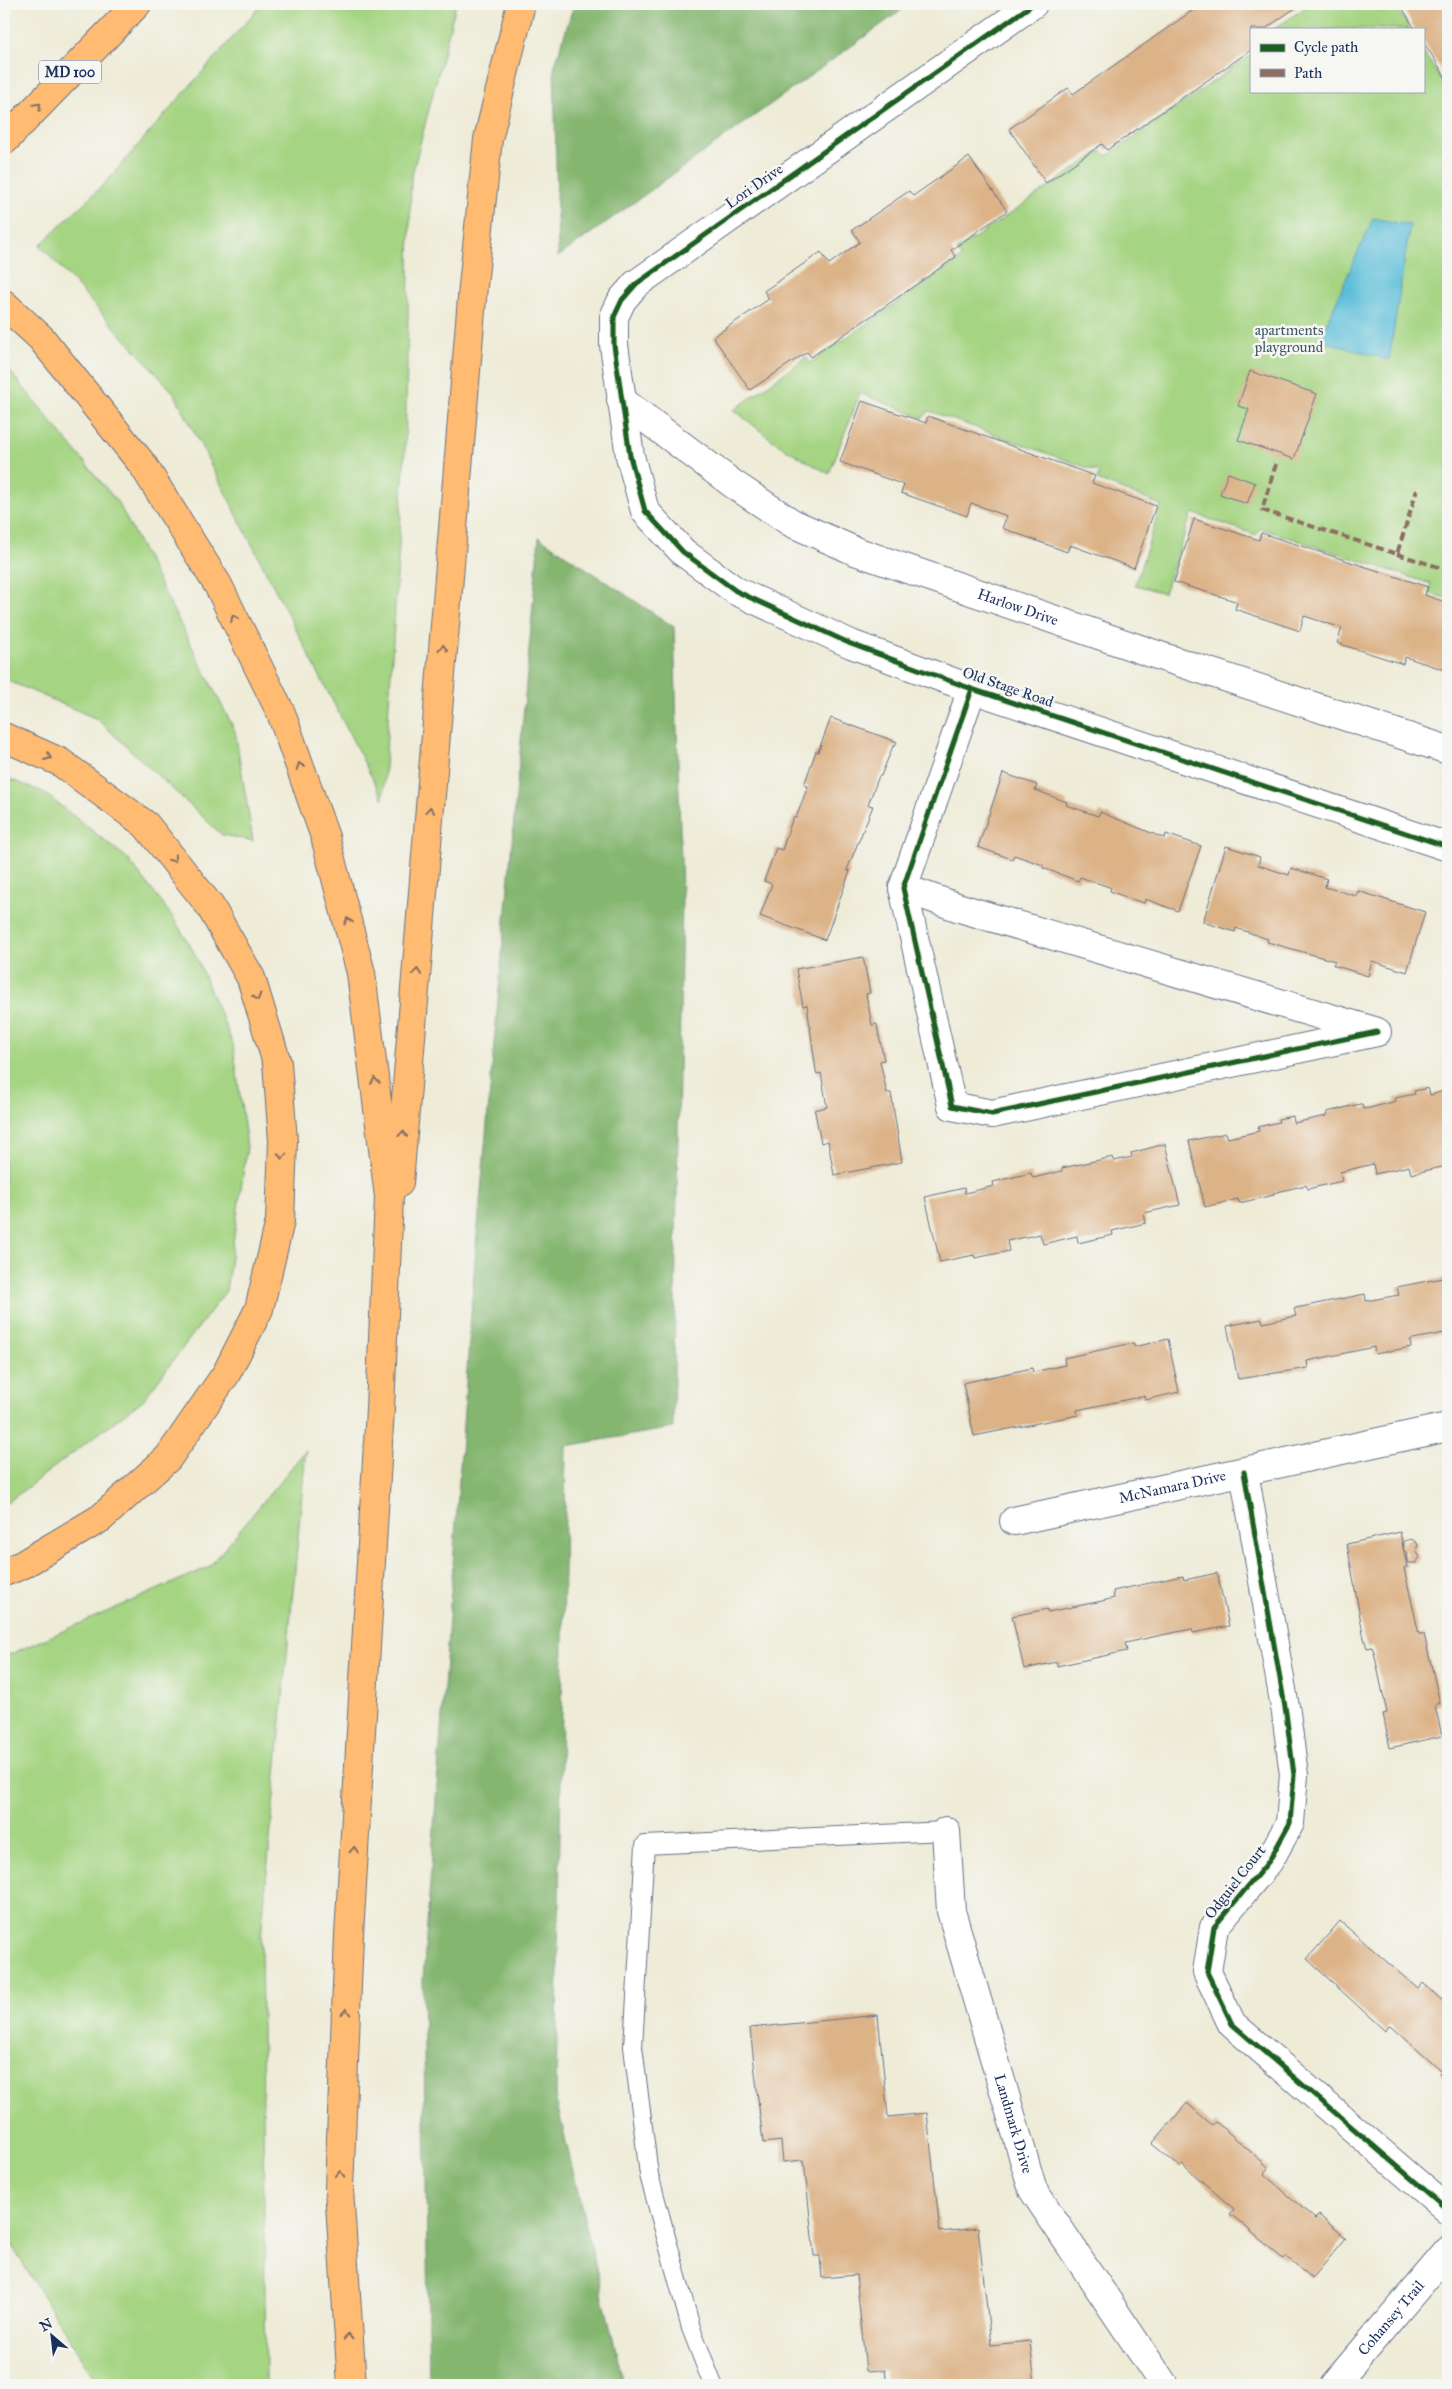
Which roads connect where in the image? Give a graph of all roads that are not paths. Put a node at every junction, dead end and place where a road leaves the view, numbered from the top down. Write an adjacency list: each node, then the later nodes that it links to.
1 (137, 4): 4 (highway, MD 100, one-way to 1)
2 (521, 4): 13 (highway, one-way to 2)
3 (1034, 4): 6 (street, Lori Drive)
4 (4, 141)
5 (4, 304): 13 (highway, one-way to 5)
6 (621, 400): 7 (street, Lori Drive); 10 (street, Harlow Drive)
7 (630, 456): 8 (street, Old Stage Road)
8 (972, 688): 11 (street, Old Stage Road); 12 (street)
9 (4, 737): 17 (highway, one-way to 17)
10 (1448, 750)
11 (1448, 847)
12 (903, 888): 12 (street)
13 (380, 1409): 21 (highway, one-way to 13)
14 (1448, 1427): 15 (street, McNamara Drive)
15 (1244, 1472): 16 (street, McNamara Drive); 19 (street, Odguiel Court)
16 (1014, 1521)
17 (4, 1572)
18 (946, 1830): 22 (lane); 23 (street, Landmark Drive)
19 (1448, 2210)
20 (1448, 2251): 24 (street, Cohansey Trail)
21 (352, 2385)
22 (713, 2385)
23 (1164, 2385)
24 (1334, 2385)

